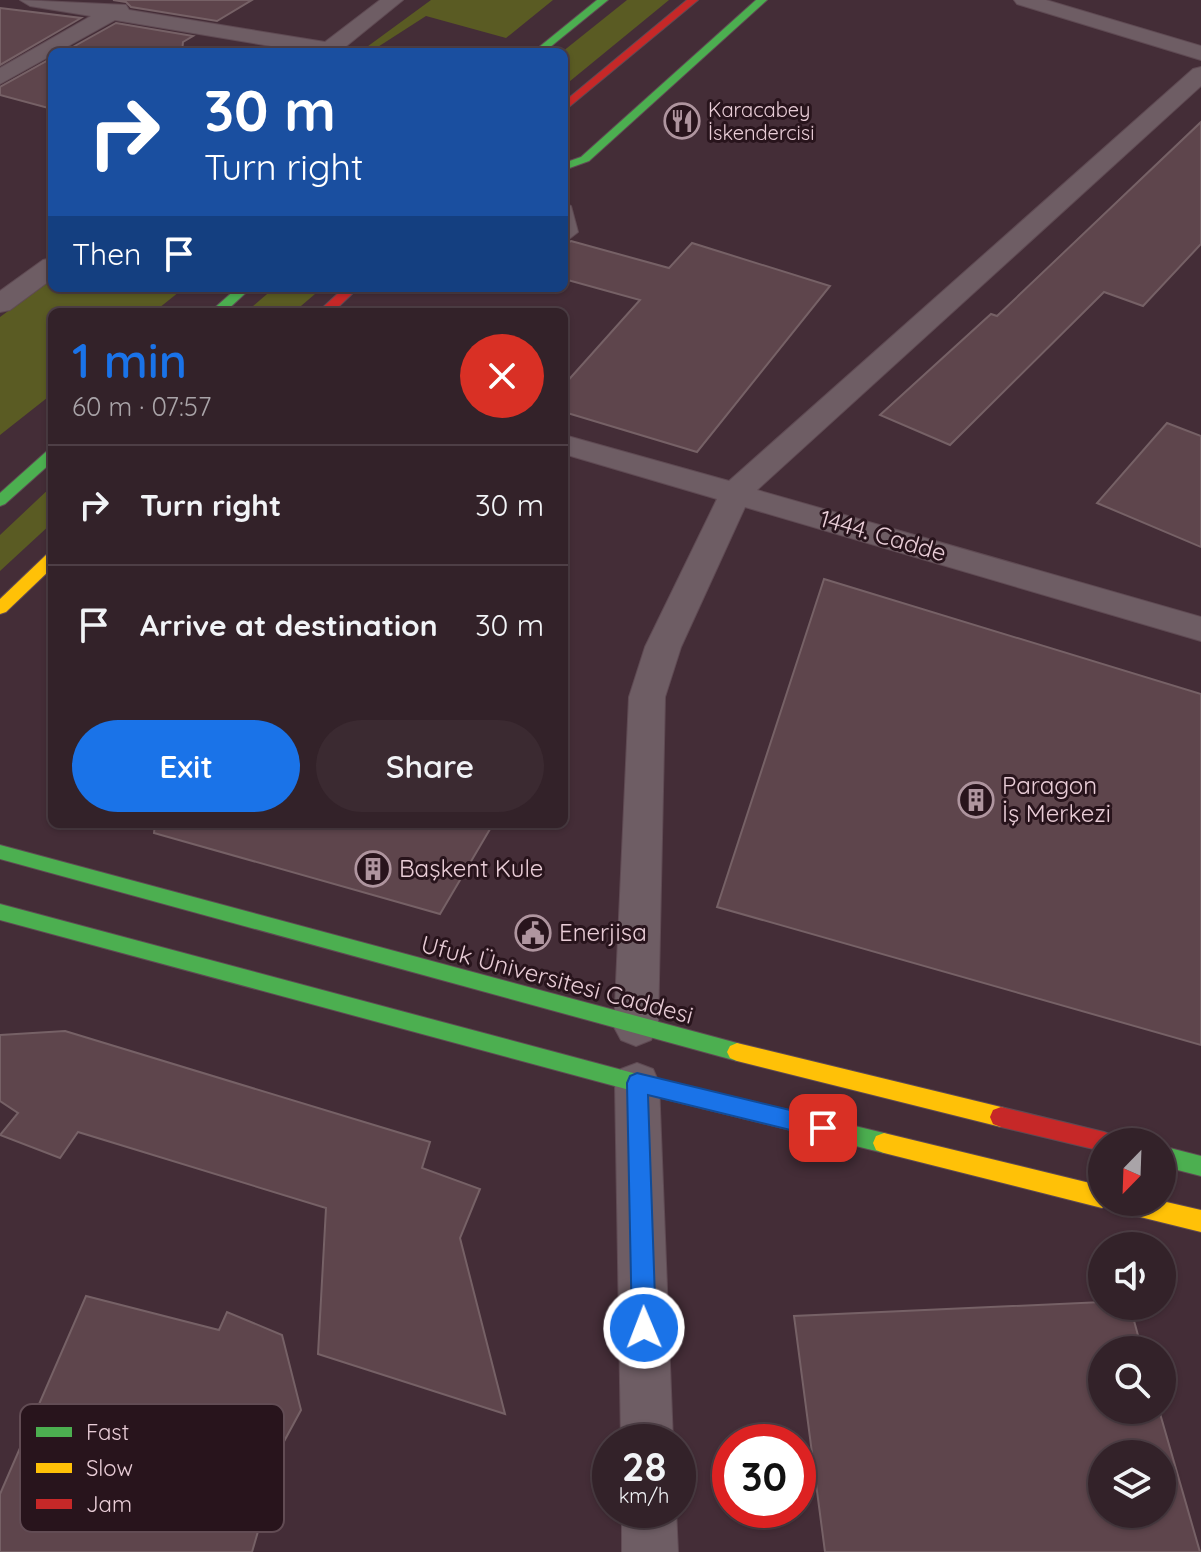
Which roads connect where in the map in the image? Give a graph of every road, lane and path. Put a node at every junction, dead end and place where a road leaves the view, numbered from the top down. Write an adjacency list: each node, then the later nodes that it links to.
1 (30, 0): 8 (street)
2 (136, 0): 8 (street)
3 (393, 0): 11 (street)
4 (603, 0): 12 (main road)
5 (693, 0): 17 (main road)
6 (762, 0): 18 (main road)
7 (1024, 0): 14 (street)
8 (111, 14): 9 (street); 10 (street)
9 (51, 48)
10 (315, 48)
11 (330, 48)
12 (543, 48)
13 (48, 50): 16 (street)
14 (1201, 53)
15 (1201, 74): 29 (street)
16 (0, 77)
17 (568, 105)
18 (568, 165)
19 (48, 269): 22 (street)
20 (240, 292): 23 (main road)
21 (348, 292): 24 (main road)
22 (0, 304)
23 (222, 308)
24 (330, 308)
25 (568, 445): 29 (street, 1444. Cadde)
26 (48, 457): 27 (main road)
27 (31, 472): 28 (main road); 30 (main road)
28 (0, 483)
29 (736, 492): 33 (street, 1444. Cadde); 36 (street)
30 (0, 501)
31 (48, 563): 32 (main road)
32 (0, 608)
33 (1201, 629)
34 (0, 852): 36 (main road, Ufuk Üniversitesi Caddesi)
35 (0, 912): 36 (main road, Ufuk Üniversitesi Caddesi)
36 (637, 1055): 37 (main road, Ufuk Üniversitesi Caddesi); 40 (main road, Ufuk Üniversitesi Caddesi); 43 (street)
37 (1088, 1139)
38 (1176, 1160): 39 (main road)
39 (1201, 1166)
40 (1088, 1193)
41 (1176, 1215): 42 (main road)
42 (1201, 1221)
43 (647, 1424)
44 (649, 1528): 45 (street)
45 (650, 1552)

